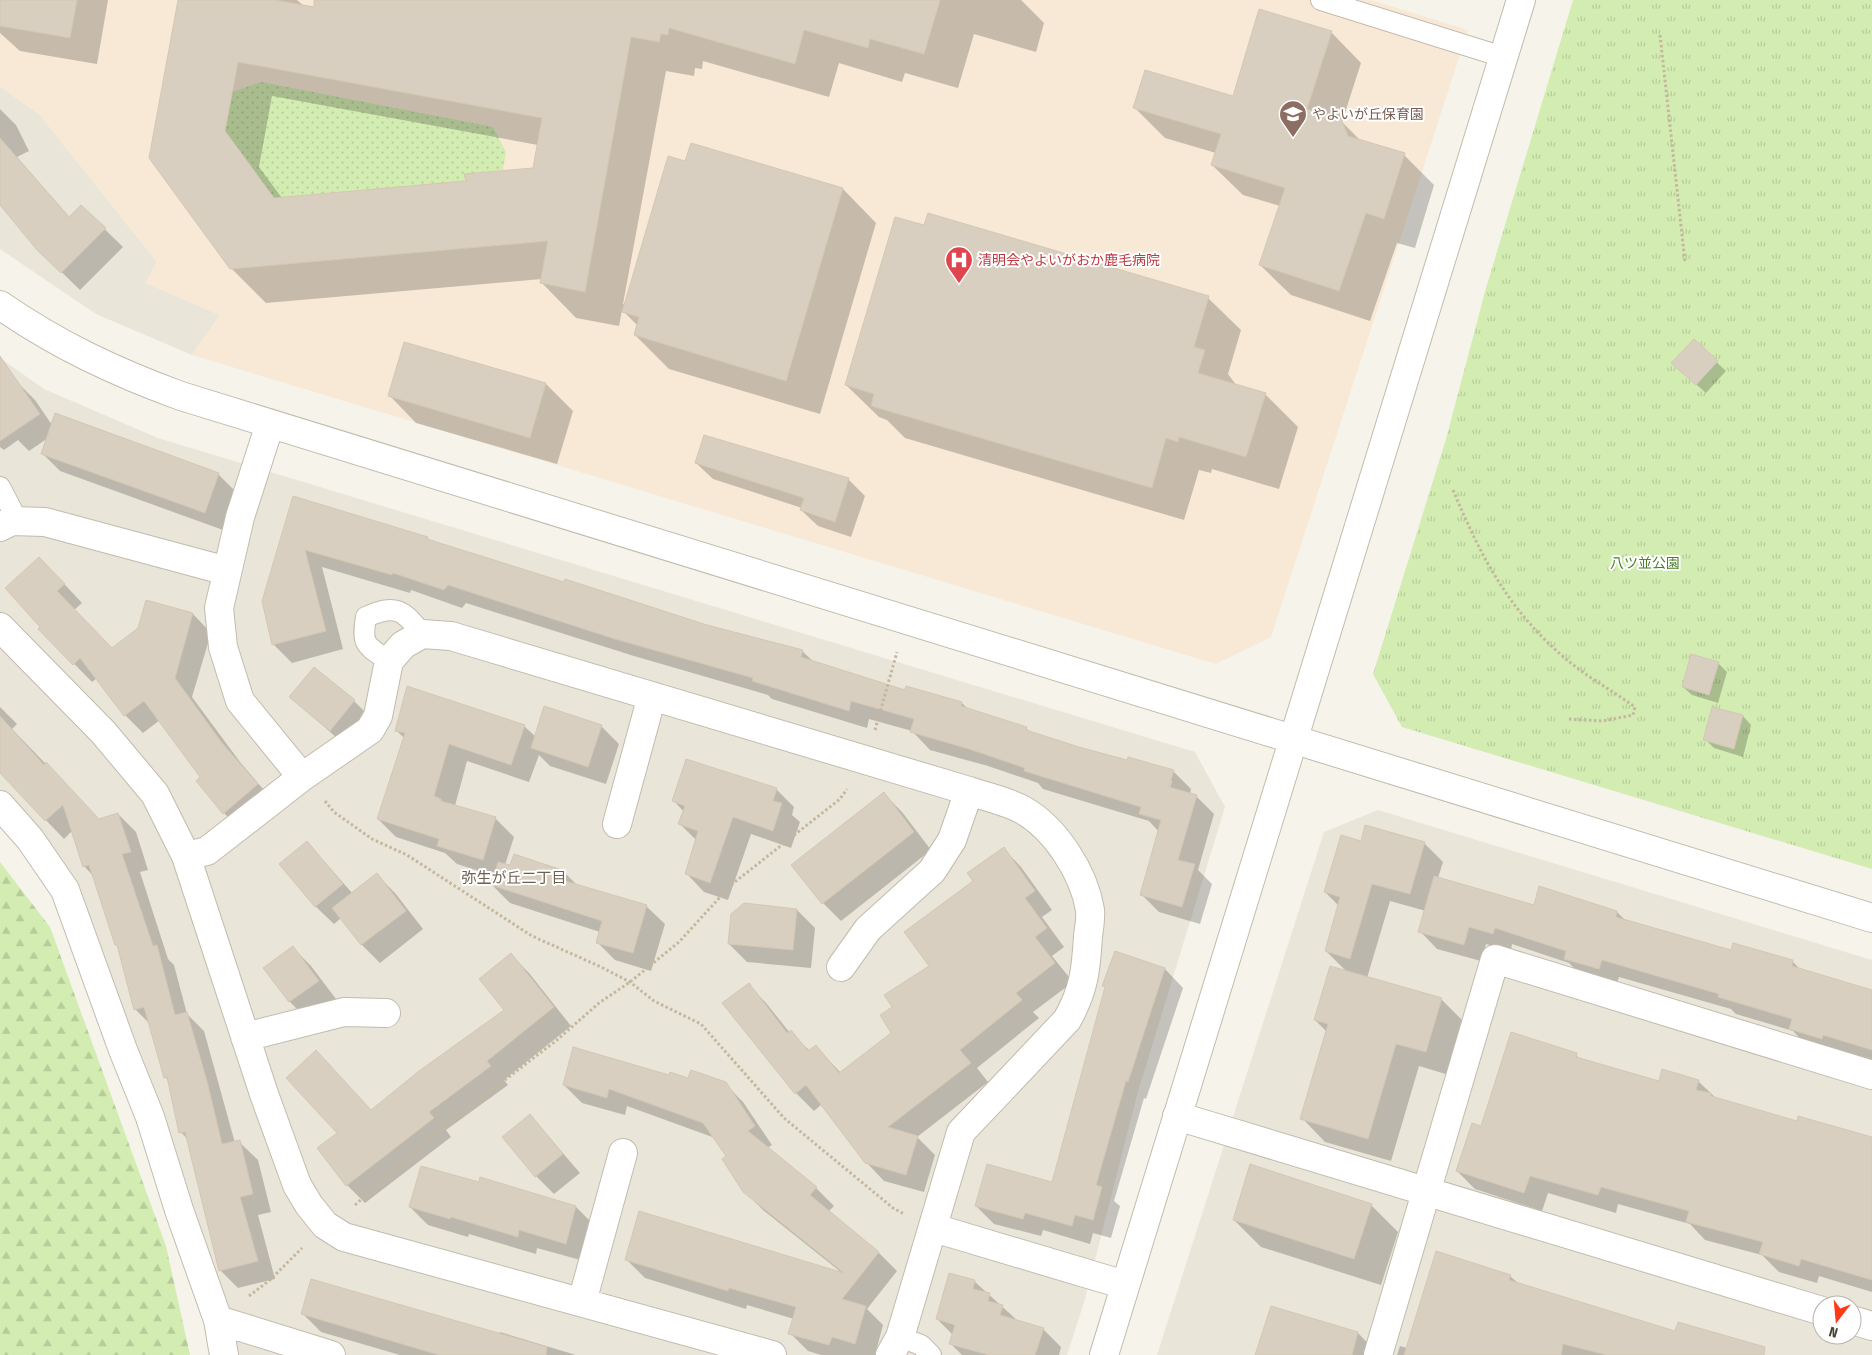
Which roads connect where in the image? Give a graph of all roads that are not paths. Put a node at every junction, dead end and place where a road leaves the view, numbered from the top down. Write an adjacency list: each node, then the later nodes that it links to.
1 (1321, 0): 3 (lane)
2 (1521, 0): 3 (street)
3 (1503, 57): 13 (street)
4 (0, 305): 5 (street)
5 (270, 424): 8 (street); 13 (street)
6 (0, 487): 7 (lane)
7 (6, 524): 8 (street)
8 (227, 572): 14 (street)
9 (0, 627): 18 (street)
10 (422, 634): 11 (street); 11 (lane); 12 (street)
11 (389, 661): 14 (street)
12 (652, 696): 15 (street); 17 (street)
13 (1294, 739): 19 (street); 24 (street)
14 (302, 777): 18 (street)
15 (969, 791): 20 (street); 27 (street)
16 (0, 805): 31 (street)
17 (617, 824)
18 (186, 856): 22 (street)
19 (1872, 918)
20 (841, 967)
21 (386, 1014): 22 (street)
22 (245, 1037): 29 (street)
23 (1872, 1075): 26 (street)
24 (1177, 1116): 26 (street); 28 (street)
25 (623, 1154): 29 (street)
26 (1428, 1192): 30 (street); 38 (street)
27 (934, 1228): 28 (street); 32 (street)
28 (1125, 1285): 37 (street)
29 (582, 1302): 35 (street)
30 (1812, 1308)
31 (218, 1320): 33 (street); 34 (street)
32 (895, 1346): 36 (lane)
33 (224, 1355)
34 (331, 1355)
35 (772, 1355)
36 (931, 1355)
37 (1104, 1355)
38 (1378, 1355)

